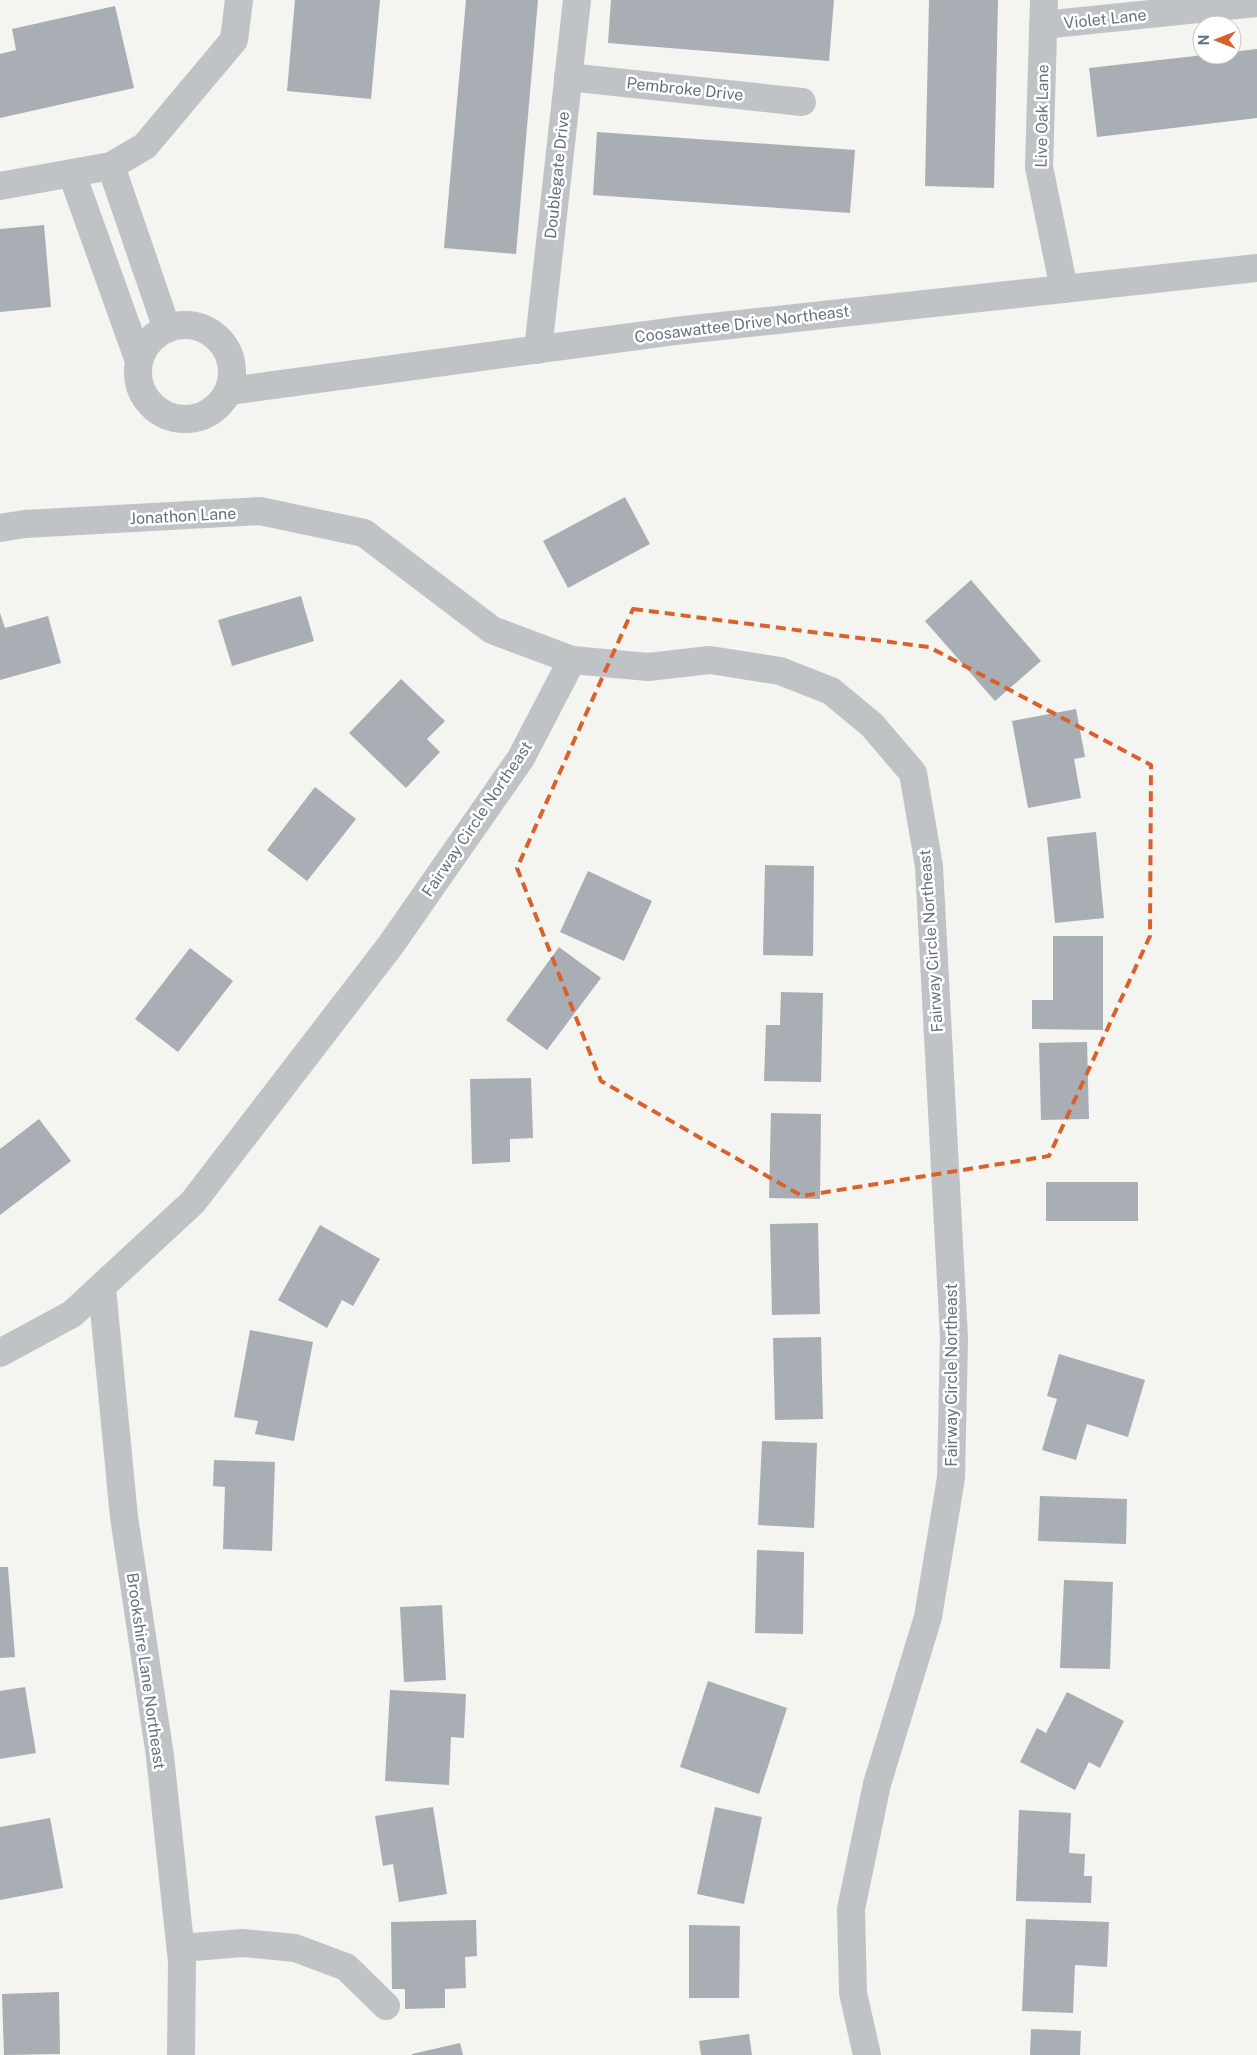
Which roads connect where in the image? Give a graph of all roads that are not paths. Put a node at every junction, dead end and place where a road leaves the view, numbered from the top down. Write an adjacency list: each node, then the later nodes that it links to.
1 (239, 0): 7 (street)
2 (576, 0): 5 (street, Doublegate Drive)
3 (1257, 3): 4 (street, Violet Lane)
4 (1044, 12): 13 (street, Live Oak Lane)
5 (568, 77): 6 (street, Pembroke Drive); 15 (street, Doublegate Drive)
6 (802, 102)
7 (111, 166): 8 (street); 10 (street)
8 (72, 174): 9 (street); 11 (street)
9 (0, 186)
10 (141, 254): 11 (street); 14 (street)
11 (106, 267): 16 (street)
12 (1257, 268): 13 (street, Coosawattee Drive Northeast)
13 (1064, 289): 15 (street, Coosawattee Drive Northeast)
14 (167, 329): 16 (street); 17 (street)
15 (538, 350): 17 (street, Coosawattee Drive Northeast)
16 (139, 361): 17 (street)
17 (228, 391)
18 (0, 528): 19 (street, Jonathon Lane)
19 (572, 660): 20 (street, Fairway Circle Northeast); 25 (street, Fairway Circle Northeast)
20 (102, 1288): 21 (street, Fairway Circle Northeast); 22 (street, Brookshire Lane Northeast)
21 (0, 1353)
22 (180, 1948): 23 (street); 24 (street, Brookshire Lane Northeast)
23 (386, 2006)
24 (181, 2055)
25 (867, 2055)

